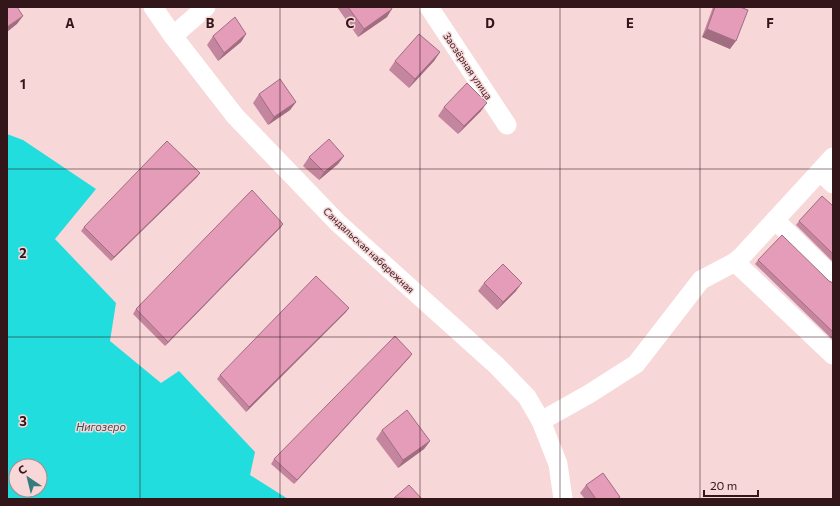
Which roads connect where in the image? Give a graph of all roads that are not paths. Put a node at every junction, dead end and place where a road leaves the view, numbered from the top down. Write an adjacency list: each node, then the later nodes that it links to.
1 (153, 7): 4 (street, Сандальская набережная)
2 (206, 7): 4 (street)
3 (429, 7): 5 (street, Заозёрная улица)
4 (173, 36): 12 (street, Сандальская набережная)
5 (507, 125)
6 (833, 157): 7 (street)
7 (826, 178): 8 (street)
8 (775, 220): 9 (street); 10 (street)
9 (735, 262): 11 (street); 12 (street)
10 (833, 277)
11 (833, 355)
12 (541, 421): 13 (street, Сандальская набережная)
13 (563, 499)

